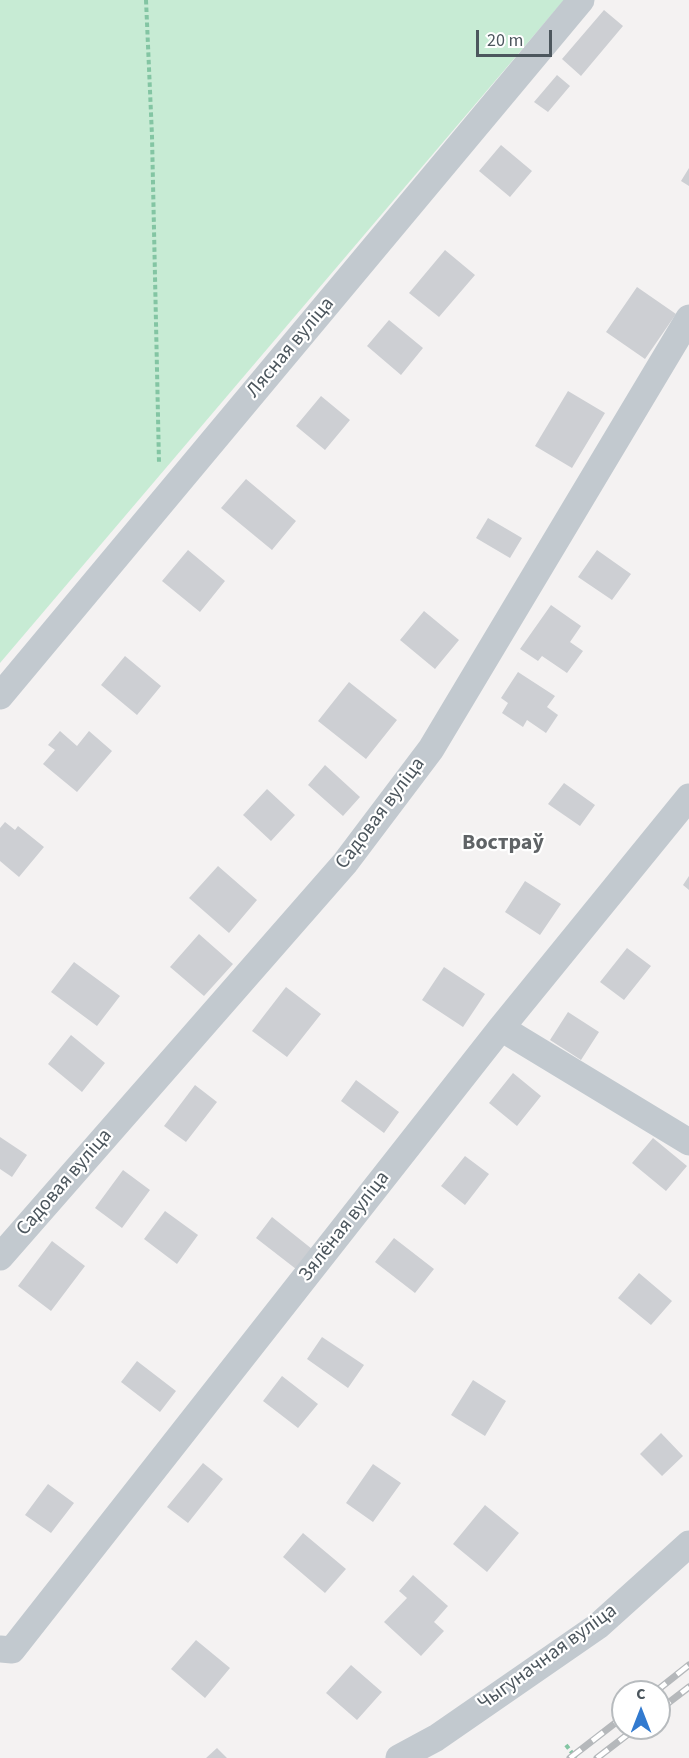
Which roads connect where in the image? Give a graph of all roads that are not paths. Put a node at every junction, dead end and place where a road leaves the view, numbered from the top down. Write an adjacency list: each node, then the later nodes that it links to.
1 (581, 0): 3 (street, Лясная вуліца)
2 (689, 318): 7 (street, Садовая вуліца)
3 (0, 696)
4 (689, 797): 5 (street, Зялёная вуліца)
5 (501, 1028): 6 (street); 9 (street, Зялёная вуліца)
6 (689, 1142)
7 (0, 1257)
8 (689, 1544): 10 (street, Чыгуначная вуліца)
9 (0, 1649)
10 (399, 1758)

